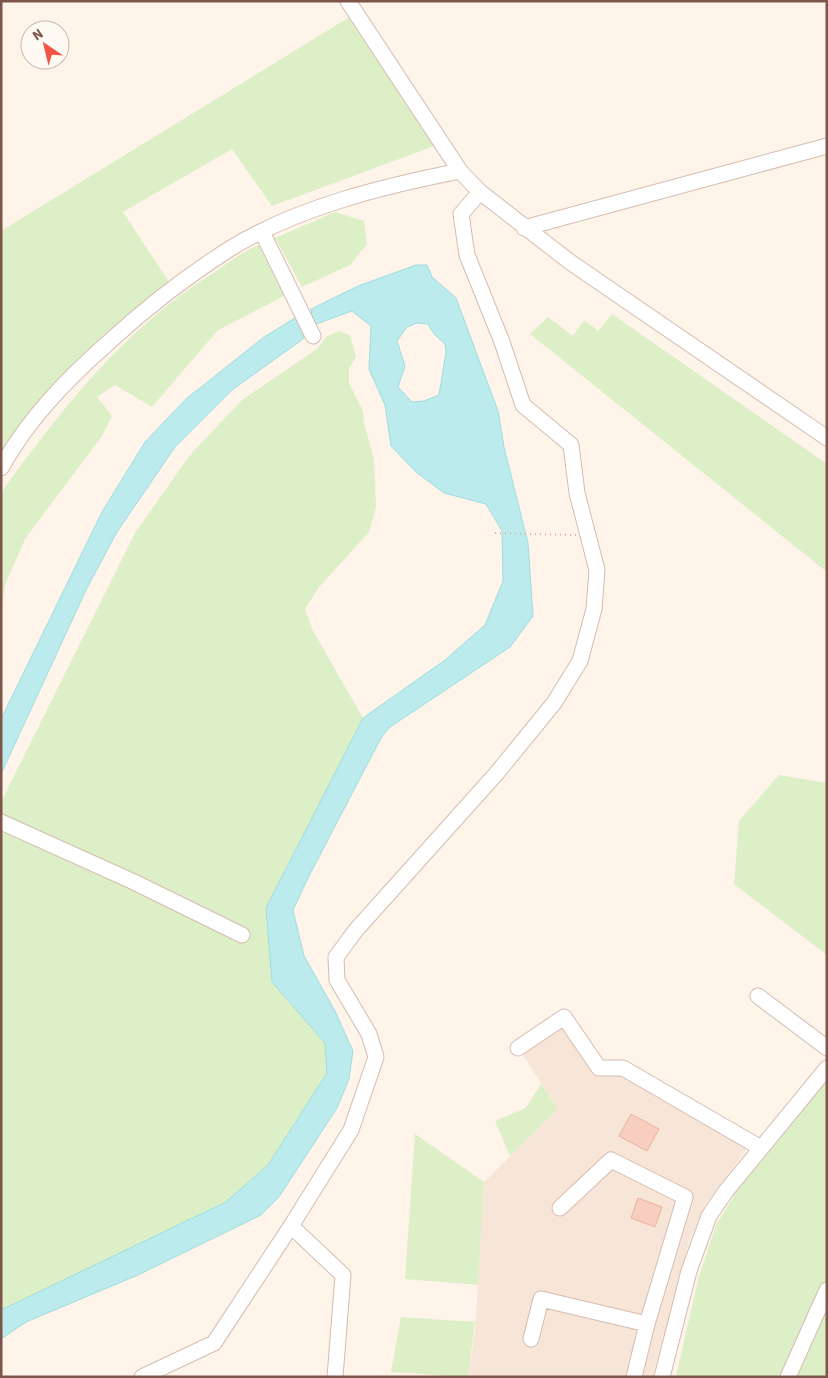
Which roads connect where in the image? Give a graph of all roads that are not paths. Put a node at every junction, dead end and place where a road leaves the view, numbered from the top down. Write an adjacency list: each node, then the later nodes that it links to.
1 (348, 1): 3 (street)
2 (827, 146): 5 (street)
3 (460, 172): 4 (street); 6 (street)
4 (480, 192): 5 (street); 18 (street)
5 (524, 228): 8 (street)
6 (262, 232): 7 (street); 9 (street)
7 (313, 336)
8 (827, 438)
9 (1, 468)
10 (1, 822): 11 (street)
11 (242, 935)
12 (758, 996): 14 (street)
13 (518, 1048): 16 (street)
14 (827, 1048)
15 (827, 1068): 16 (street)
16 (761, 1148): 25 (street)
17 (560, 1208): 20 (street)
18 (291, 1226): 22 (street); 23 (street)
19 (827, 1290): 26 (street)
20 (647, 1324): 21 (street); 24 (street)
21 (530, 1339)
22 (142, 1377)
23 (334, 1377)
24 (634, 1377)
25 (662, 1377)
26 (788, 1377)

